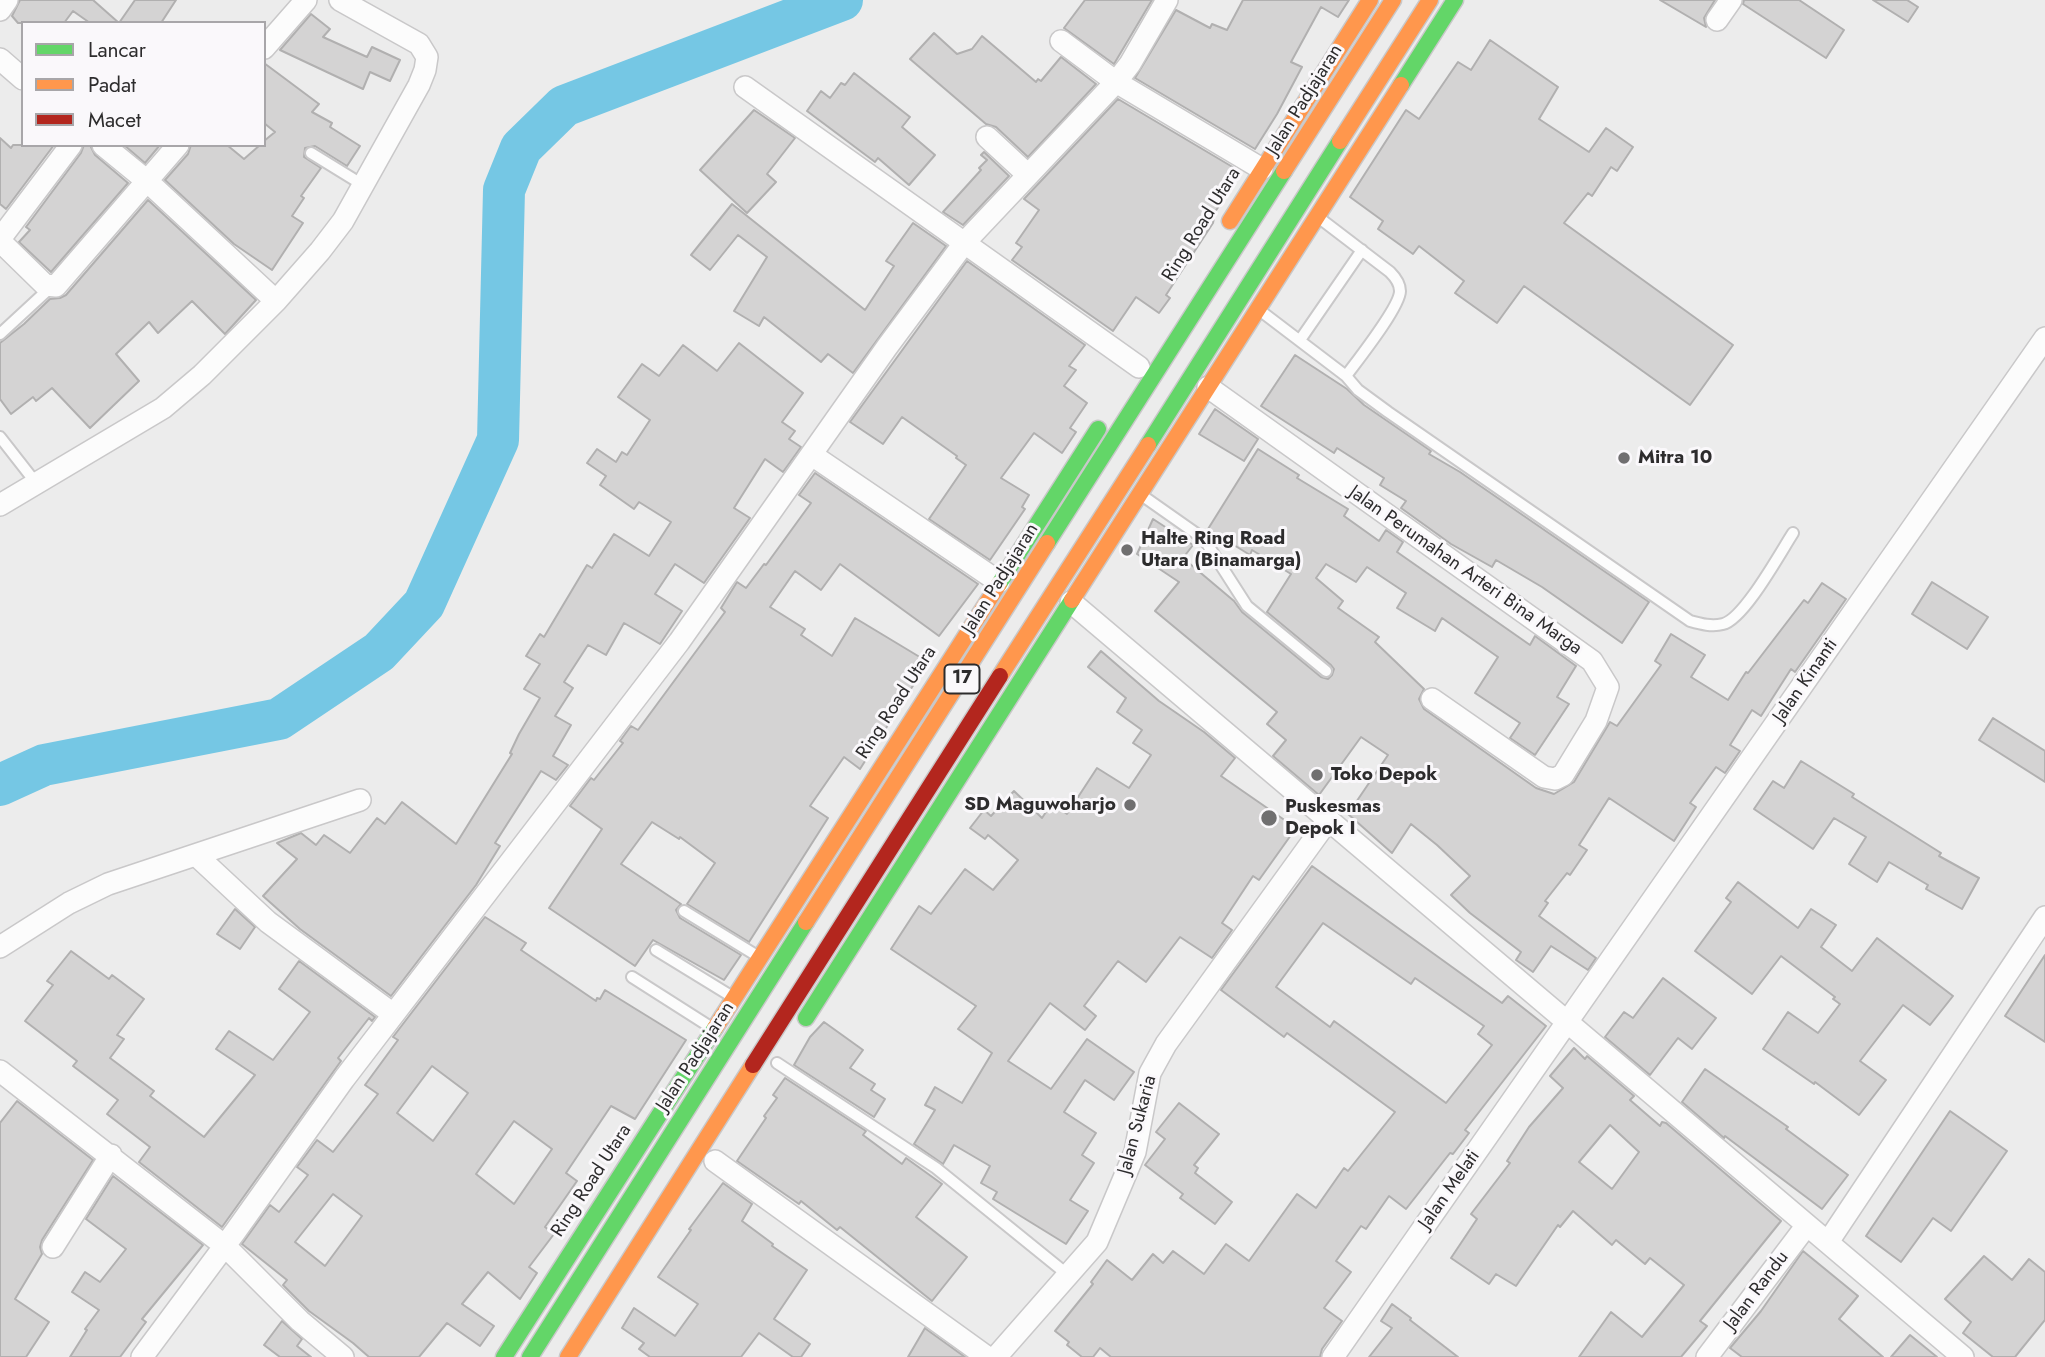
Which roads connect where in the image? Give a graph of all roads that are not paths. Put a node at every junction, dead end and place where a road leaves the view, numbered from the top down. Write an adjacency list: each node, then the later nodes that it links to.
1 (7, 0): 10 (street)
2 (306, 0): 13 (street)
3 (340, 0): 26 (street)
4 (1167, 0): 16 (street)
5 (1370, 0): 23 (main road, Ring Road Utara)
6 (1393, 0): 56 (main road, Jalan Padjajaran / 17)
7 (1430, 0): 33 (main road, 17)
8 (1455, 0): 27 (main road)
9 (1731, 0): 11 (street)
10 (0, 10)
11 (1717, 20)
12 (1061, 41): 16 (street)
13 (266, 46)
14 (0, 60): 15 (street)
15 (21, 77)
16 (1116, 82): 23 (street); 24 (street)
17 (745, 87): 30 (street)
18 (987, 137): 24 (street)
19 (70, 147): 29 (street)
20 (105, 147): 25 (street)
21 (176, 147): 25 (street)
22 (311, 153): 26 (lane)
23 (1262, 169): 28 (main road, Ring Road Utara)
24 (1028, 174): 30 (street)
25 (147, 181): 32 (street); 34 (street)
26 (363, 186): 34 (street)
27 (1317, 216): 31 (lane); 35 (main road)
28 (1219, 239)
29 (0, 240): 32 (street)
30 (965, 242): 39 (street); 44 (street)
31 (1362, 250): 38 (lane); 40 (lane)
32 (51, 287): 36 (lane)
33 (1241, 299): 35 (lane); 53 (main road, 17)
34 (276, 301): 45 (street)
35 (1258, 309): 38 (lane); 41 (main road)
36 (0, 334)
37 (2045, 338): 68 (street, Jalan Kinanti)
38 (1300, 340): 40 (lane)
39 (1139, 367)
40 (1346, 376): 48 (lane)
41 (1208, 387): 46 (main road); 52 (street, Jalan Perumahan Arteri Bina Marga)
42 (1104, 421): 49 (main road, Ring Road Utara)
43 (0, 438): 45 (lane)
44 (812, 455): 49 (street); 67 (street)
45 (36, 483): 47 (street)
46 (1140, 494): 50 (main road); 51 (lane)
47 (0, 505)
48 (1793, 533)
49 (999, 582): 55 (main road, Ring Road Utara)
50 (1072, 602): 54 (main road); 58 (street)
51 (1326, 671)
52 (1432, 699)
53 (986, 701): 54 (main road); 84 (main road, 17)
54 (1001, 712): 69 (main road)
55 (880, 767): 56 (main road); 64 (main road, Ring Road Utara)
56 (898, 779): 83 (main road, Jalan Padjajaran / 17)
57 (360, 800): 59 (street)
58 (1328, 820): 68 (street); 79 (street, Jalan Sukaria)
59 (196, 855): 62 (street); 67 (street)
60 (684, 911): 64 (lane)
61 (2045, 917): 76 (street)
62 (0, 947)
63 (656, 950): 66 (lane)
64 (759, 957): 66 (main road, Ring Road Utara)
65 (632, 977): 70 (lane)
66 (733, 997): 70 (main road, Ring Road Utara)
67 (393, 1014): 77 (street)
68 (1567, 1024): 75 (street); 87 (street, Jalan Melati)
69 (800, 1028)
70 (713, 1029): 82 (main road, Ring Road Utara)
71 (777, 1063): 79 (lane)
72 (0, 1071): 73 (street)
73 (111, 1156): 77 (street); 78 (street)
74 (715, 1161): 85 (street)
75 (1807, 1225): 76 (street); 88 (street, Jalan Randu)
76 (1828, 1242): 89 (street)
77 (225, 1246): 80 (street); 81 (street)
78 (52, 1247)
79 (1068, 1275): 86 (street, Jalan Sukaria)
80 (142, 1357)
81 (343, 1357)
82 (504, 1357)
83 (530, 1357)
84 (568, 1357)
85 (986, 1357)
86 (996, 1357)
87 (1333, 1357)
88 (1707, 1357)
89 (1963, 1357)

